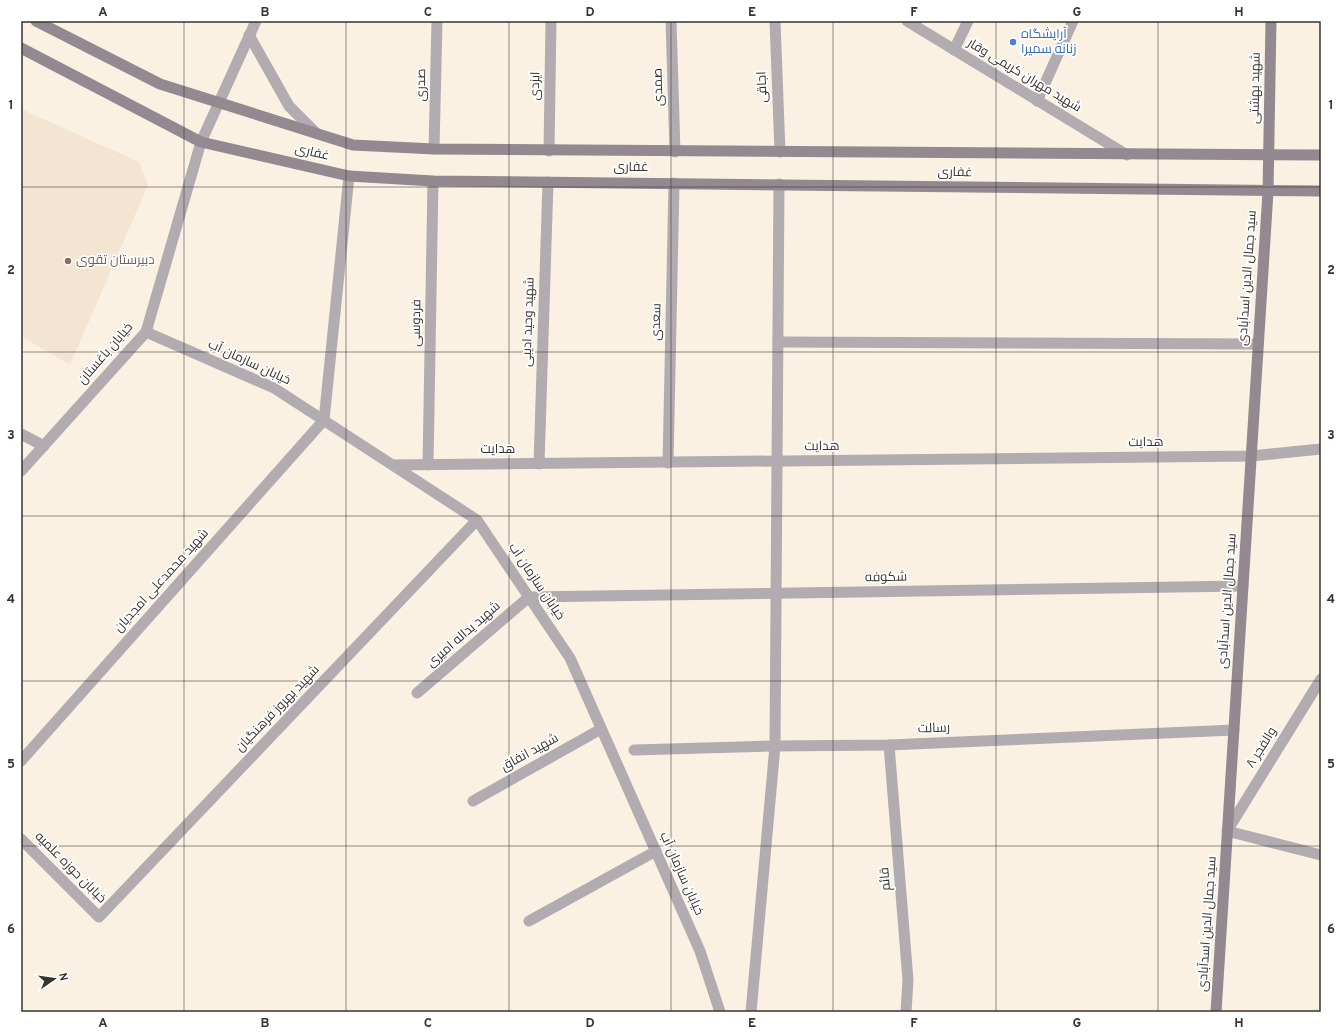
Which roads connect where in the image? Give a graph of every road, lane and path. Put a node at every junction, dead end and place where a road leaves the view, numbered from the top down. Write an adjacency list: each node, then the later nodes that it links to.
1 (36, 21): 15 (main road, غفاری)
2 (256, 21): 11 (street, خیابان باغستان)
3 (437, 21): 18 (street, صدری)
4 (551, 21): 19 (street, ایزدی)
5 (671, 21): 20 (street, صمدی)
6 (775, 21): 21 (street, اجاقی)
7 (907, 21): 13 (street, شهید مهران کریمی وقار)
8 (968, 21): 13 (street)
9 (1073, 21): 14 (street)
10 (1271, 21): 23 (main road, شهید بهشتی)
11 (249, 35): 15 (street, خیابان باغستان); 16 (street)
12 (21, 48): 17 (main road, غفاری)
13 (954, 50): 14 (street, شهید مهران کریمی وقار)
14 (1037, 101): 22 (street, شهید مهران کریمی وقار)
15 (220, 102): 16 (main road, غفاری); 17 (street, خیابان باغستان)
16 (316, 133): 18 (main road, غفاری)
17 (202, 142): 25 (main road, غفاری); 32 (street, خیابان باغستان)
18 (434, 149): 19 (main road, غفاری)
19 (549, 150): 20 (main road, غفاری)
20 (675, 152): 21 (main road, غفاری)
21 (780, 152): 22 (main road, غفاری)
22 (1127, 155): 23 (main road, غفاری)
23 (1269, 155): 24 (main road, غفاری); 31 (main road, شهید بهشتی)
24 (1321, 155)
25 (349, 176): 26 (main road, غفاری); 35 (street)
26 (434, 181): 27 (main road, غفاری); 44 (street, فردوسی)
27 (548, 182): 28 (main road, غفاری); 42 (street, شهید وحید ادیبی)
28 (674, 183): 29 (main road, غفاری); 41 (street, سعدی)
29 (779, 184): 31 (main road, غفاری); 33 (street)
30 (1321, 191): 31 (main road, غفاری)
31 (1268, 192): 34 (main road, سید جمال الدین اسدآبادی)
32 (146, 332): 35 (street, خیابان سازمان آب); 37 (street, خیابان باغستان)
33 (778, 342): 34 (street); 40 (street)
34 (1258, 344): 39 (main road, سید جمال الدین اسدآبادی)
35 (324, 420): 43 (street, خیابان سازمان آب); 57 (street, شهید محمدعلی امجدیان)
36 (21, 434): 37 (street)
37 (44, 446): 45 (street, خیابان باغستان)
38 (1321, 449): 39 (street, هدایت)
39 (1251, 456): 40 (street, هدایت); 47 (main road, سید جمال الدین اسدآبادی)
40 (777, 462): 41 (street, هدایت); 48 (street)
41 (668, 463): 42 (street, هدایت)
42 (539, 464): 44 (street, هدایت)
43 (393, 465): 44 (street, هدایت); 46 (street, خیابان سازمان آب)
44 (428, 465)
45 (21, 471)
46 (477, 520): 49 (street, خیابان سازمان آب); 63 (street, شهید بهروز فرهنگیان)
47 (1243, 586): 48 (street, شکوفه); 53 (main road, سید جمال الدین اسدآبادی)
48 (776, 594): 49 (street, شکوفه); 55 (street)
49 (529, 598): 51 (street, شهید یداله امیری); 52 (street, خیابان سازمان آب)
50 (1321, 679): 59 (street, والفجر ۸)
51 (417, 693)
52 (601, 729): 58 (street, شهید انفاق); 61 (street, خیابان سازمان آب)
53 (1234, 730): 54 (street, رسالت); 59 (main road, سید جمال الدین اسدآبادی)
54 (889, 745): 55 (street, رسالت); 67 (street, قائم)
55 (775, 746): 56 (street, رسالت); 66 (street)
56 (634, 750)
57 (21, 761)
58 (473, 801)
59 (1227, 831): 62 (street); 68 (main road, سید جمال الدین اسدآبادی)
60 (21, 839): 63 (street, خیابان حوزه علمیه)
61 (656, 851): 64 (street); 65 (street, خیابان سازمان آب)
62 (1321, 854)
63 (99, 917)
64 (529, 921)
65 (720, 1012)
66 (751, 1012)
67 (906, 1012)
68 (1216, 1012)

